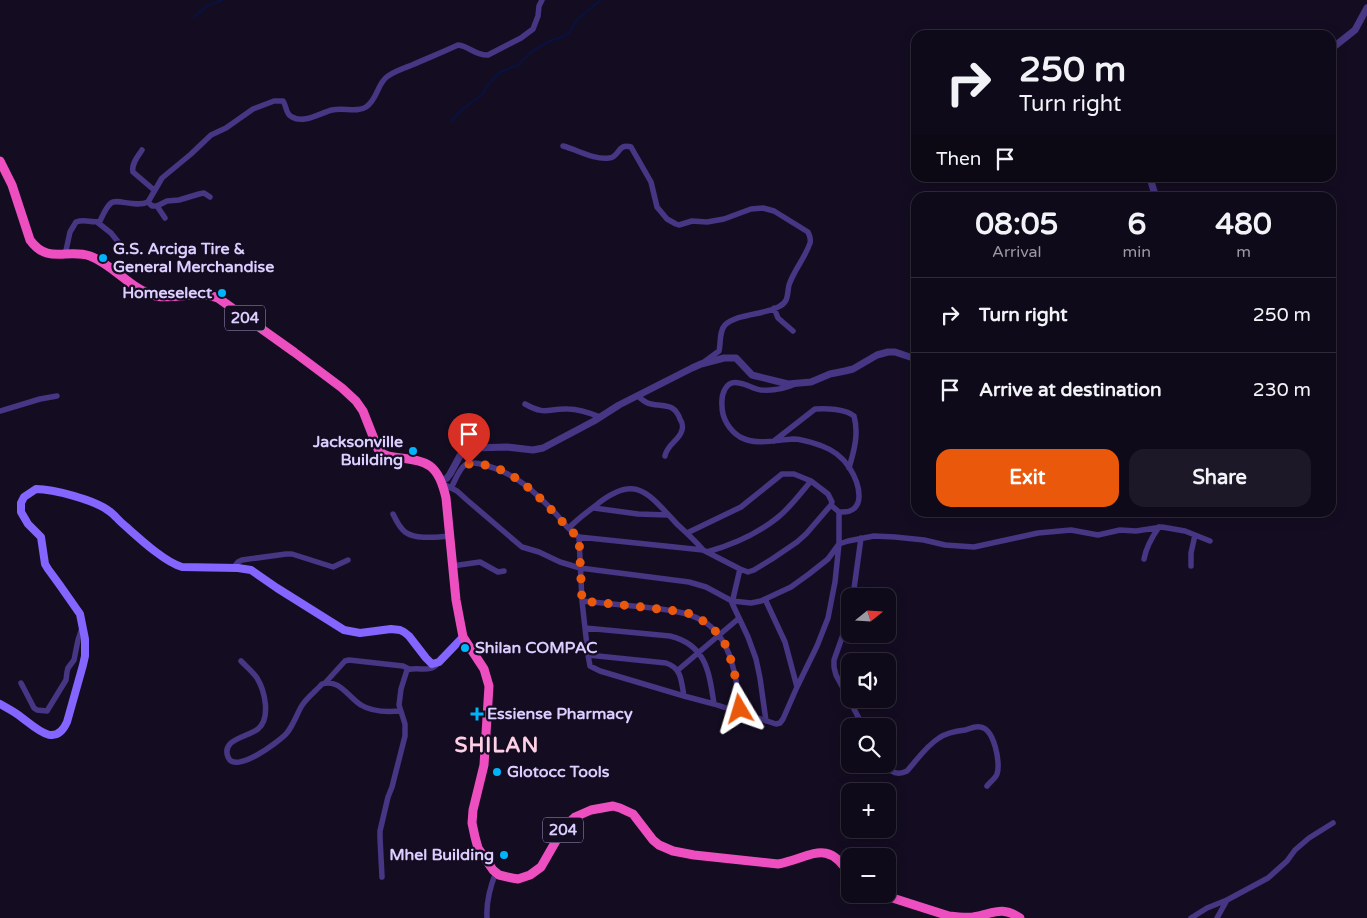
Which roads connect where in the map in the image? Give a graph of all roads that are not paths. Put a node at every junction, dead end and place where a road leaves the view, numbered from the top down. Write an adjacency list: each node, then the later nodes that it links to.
1 (542, 0): 7 (street)
2 (1367, 8): 3 (street)
3 (1336, 45)
4 (563, 146): 15 (street)
5 (142, 150): 7 (street)
6 (0, 161): 14 (highway, 204)
7 (154, 190): 9 (street)
8 (210, 197): 10 (street)
9 (148, 202): 10 (street); 12 (street)
10 (158, 206): 11 (street)
11 (165, 218)
12 (97, 222): 13 (street); 14 (street)
13 (119, 243)
14 (65, 255): 29 (highway, 204)
15 (774, 308): 16 (street); 18 (street)
16 (793, 331)
17 (911, 357): 19 (street)
18 (701, 364): 19 (street); 21 (street)
19 (795, 384): 25 (street)
20 (57, 396): 23 (street)
21 (638, 396): 24 (street); 26 (street)
22 (525, 404): 24 (street)
23 (0, 411)
24 (600, 417): 29 (street)
25 (774, 441): 27 (street); 27 (street)
26 (664, 456)
27 (849, 468): 32 (street)
28 (811, 481): 30 (street); 37 (street); 44 (street)
29 (445, 484): 36 (street); 39 (highway); 50 (street)
30 (832, 505): 32 (street); 51 (street)
31 (594, 508): 34 (street); 34 (street); 36 (street)
32 (839, 512): 43 (street)
33 (393, 514): 39 (street)
34 (668, 514): 37 (street)
35 (1159, 527): 38 (street); 41 (street); 45 (street)
36 (569, 528): 40 (street)
37 (688, 533): 44 (street)
38 (1195, 535): 42 (street); 48 (street)
39 (449, 536): 47 (highway)
40 (579, 537): 44 (street); 50 (street)
41 (861, 538): 43 (street); 53 (street)
42 (1210, 541)
43 (840, 544): 54 (street); 71 (street)
44 (705, 551): 51 (street)
45 (1144, 559)
46 (348, 560): 49 (street)
47 (452, 566): 52 (street); 61 (highway)
48 (1191, 566)
49 (233, 568): 58 (main road); 66 (main road)
50 (580, 568): 55 (street); 56 (street)
51 (740, 569): 56 (street)
52 (504, 571)
53 (854, 588)
54 (765, 599): 56 (street); 71 (street)
55 (582, 601): 59 (street); 60 (street)
56 (732, 601): 57 (street)
57 (738, 619): 60 (street); 78 (street)
58 (83, 626): 69 (street); 73 (main road)
59 (585, 628): 63 (street); 64 (street)
60 (719, 636): 63 (street); 76 (street)
61 (463, 637): 66 (main road); 83 (highway)
62 (841, 640): 77 (street)
63 (699, 653): 68 (street); 74 (street)
64 (588, 655): 68 (street); 72 (street)
65 (241, 662): 70 (street)
66 (439, 662): 67 (street)
67 (409, 669): 70 (street); 75 (street)
68 (678, 670): 72 (street)
69 (20, 683)
70 (325, 683): 75 (street)
71 (797, 687): 78 (street)
72 (684, 696): 74 (street)
73 (0, 704)
74 (714, 704): 76 (street)
75 (400, 711): 84 (street)
76 (739, 712): 78 (street)
77 (859, 718)
78 (766, 721)
79 (896, 773): 80 (street)
80 (987, 786)
81 (1333, 823): 86 (street)
82 (841, 861): 83 (highway, 204)
83 (496, 872): 87 (street)
84 (382, 877)
85 (896, 899): 88 (highway)
86 (1227, 900): 89 (street); 90 (street)
87 (487, 918)
88 (1020, 918)
89 (1190, 918)
90 (1217, 918)

